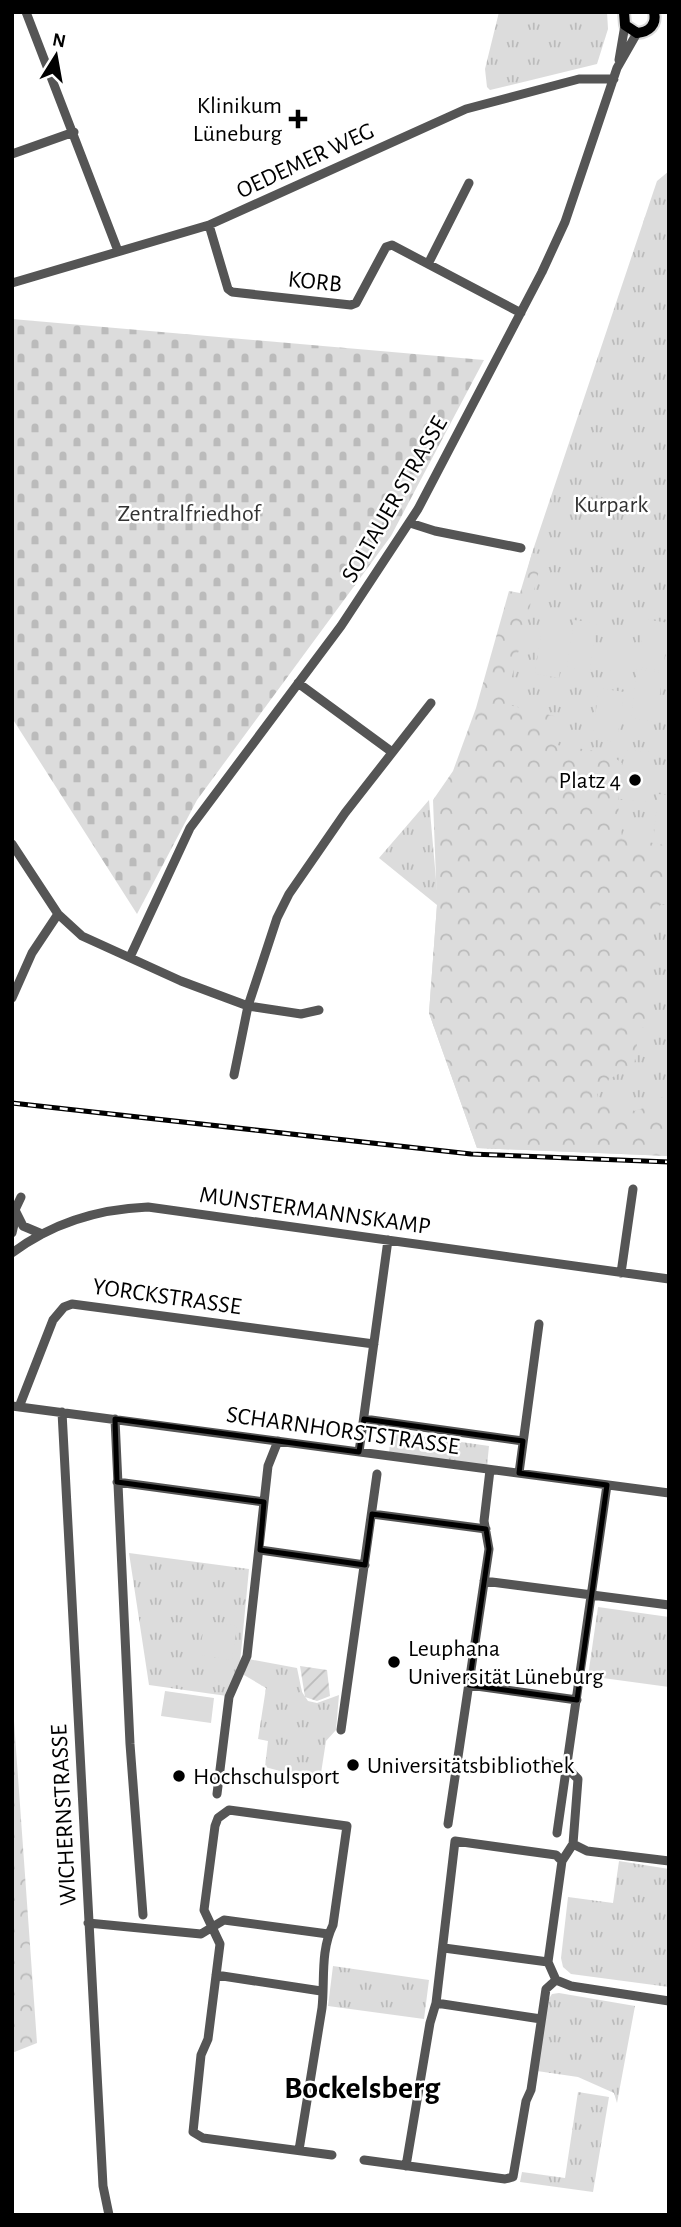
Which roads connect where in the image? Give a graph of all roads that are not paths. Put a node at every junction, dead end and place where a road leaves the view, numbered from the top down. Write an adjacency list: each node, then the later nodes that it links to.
1 (26, 12): 9 (street)
2 (624, 12): 5 (main road, SOLTAUER STRASSE)
3 (668, 12): 4 (main road, SOLTAUER STRASSE)
4 (655, 14): 6 (main road, SOLTAUER STRASSE)
5 (625, 25): 6 (main road); 7 (street, SOLTAUER STRASSE)
6 (637, 33): 7 (street, SOLTAUER STRASSE)
7 (618, 68): 8 (street, SOLTAUER STRASSE)
8 (614, 79): 12 (street, OEDEMER WEG); 16 (street, SOLTAUER STRASSE)
9 (74, 132): 10 (street); 13 (street)
10 (12, 154)
11 (469, 183): 14 (street)
12 (209, 225): 13 (street, OEDEMER WEG); 14 (street, KORB)
13 (118, 251): 15 (street, OEDEMER WEG)
14 (428, 264): 16 (street, KORB)
15 (12, 282)
16 (521, 313): 17 (street, SOLTAUER STRASSE)
17 (411, 523): 18 (street); 19 (street, SOLTAUER STRASSE)
18 (521, 548)
19 (298, 683): 21 (street); 25 (street, SOLTAUER STRASSE)
20 (431, 703): 21 (street)
21 (392, 751): 27 (street)
22 (12, 844): 23 (street)
23 (17, 862): 24 (street)
24 (58, 914): 25 (street); 26 (street)
25 (130, 957): 27 (street)
26 (12, 998)
27 (248, 1006): 28 (street); 29 (street)
28 (319, 1010)
29 (234, 1074)
30 (633, 1189): 37 (street)
31 (21, 1197): 32 (street)
32 (14, 1213): 33 (street); 34 (street)
33 (12, 1233)
34 (42, 1234): 35 (street, MUNSTERMANNSKAMP); 36 (street, MUNSTERMANNSKAMP)
35 (388, 1240): 37 (street, MUNSTERMANNSKAMP); 40 (street)
36 (12, 1253)
37 (621, 1273): 38 (street, MUNSTERMANNSKAMP)
38 (669, 1279)
39 (540, 1324): 46 (street)
40 (374, 1344): 41 (street, YORCKSTRASSE); 44 (street)
41 (16, 1406): 42 (street, SCHARNHORSTSTRASSE)
42 (62, 1412): 43 (street, SCHARNHORSTSTRASSE); 74 (street, WICHERNSTRASSE)
43 (115, 1419): 45 (street, SCHARNHORSTSTRASSE); 51 (street)
44 (363, 1419): 46 (street, SCHARNHORSTSTRASSE); 47 (street)
45 (278, 1441): 47 (street, SCHARNHORSTSTRASSE); 54 (street)
46 (523, 1441): 49 (street)
47 (359, 1452): 48 (street, SCHARNHORSTSTRASSE)
48 (491, 1469): 49 (street, SCHARNHORSTSTRASSE); 56 (street)
49 (519, 1473): 52 (street, SCHARNHORSTSTRASSE)
50 (377, 1474): 55 (street)
51 (117, 1482): 54 (street); 73 (street)
52 (607, 1485): 53 (street, SCHARNHORSTSTRASSE); 60 (street)
53 (669, 1493)
54 (264, 1502): 57 (street)
55 (372, 1514): 56 (street); 58 (street)
56 (486, 1529): 59 (street)
57 (260, 1550): 58 (street); 67 (street)
58 (365, 1564): 64 (street)
59 (484, 1581): 60 (street); 62 (street)
60 (592, 1595): 61 (street); 63 (street)
61 (669, 1605)
62 (469, 1685): 63 (street); 68 (street)
63 (577, 1700): 66 (street)
64 (341, 1730)
65 (547, 1764): 66 (street)
66 (567, 1768): 69 (street); 70 (street)
67 (217, 1794)
68 (448, 1824)
69 (557, 1833)
70 (573, 1844): 71 (street); 72 (street)
71 (562, 1861): 77 (street); 78 (street)
72 (669, 1861)
73 (143, 1915)
74 (88, 1923): 75 (street); 89 (street, WICHERNSTRASSE)
75 (212, 1927): 76 (street); 76 (street); 79 (street)
76 (328, 1934): 81 (street)
77 (444, 1948): 78 (street); 83 (street)
78 (548, 1962): 80 (street)
79 (216, 1975): 81 (street); 85 (street)
80 (556, 1980): 82 (street); 84 (street)
81 (321, 1991): 85 (street)
82 (669, 2000)
83 (436, 2003): 84 (street); 88 (street)
84 (541, 2019): 88 (street)
85 (299, 2150): 86 (street)
86 (332, 2155)
87 (364, 2160): 88 (street)
88 (406, 2166)
89 (109, 2215)

